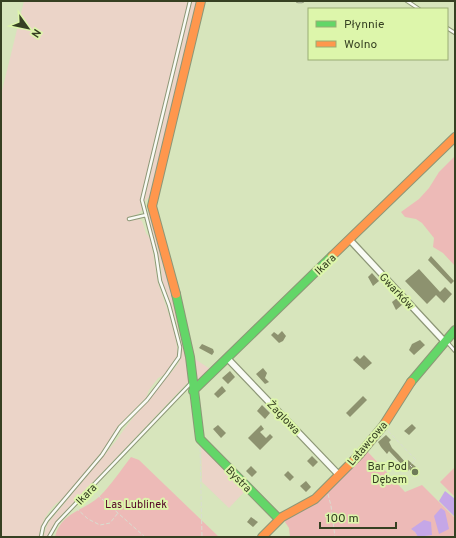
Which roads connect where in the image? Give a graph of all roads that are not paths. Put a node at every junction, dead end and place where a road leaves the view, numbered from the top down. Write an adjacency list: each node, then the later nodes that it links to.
1 (190, 1): 8 (lane)
2 (201, 1): 8 (street)
3 (298, 1): 4 (lane)
4 (302, 1)
5 (407, 1): 6 (lane)
6 (418, 8)
7 (455, 137): 11 (street, Ikara)
8 (148, 207): 9 (lane); 16 (street)
9 (146, 215): 10 (lane); 19 (lane)
10 (129, 219)
11 (350, 240): 13 (street, Gwarków); 15 (street, Ikara)
12 (455, 330): 13 (street, Latawcowa)
13 (445, 341): 14 (lane); 17 (street, Latawcowa)
14 (455, 351)
15 (228, 359): 16 (street, Ikara); 17 (street, Żaglowa)
16 (192, 387): 18 (street, Bystra); 20 (lane, Ikara)
17 (339, 475): 18 (street, Latawcowa)
18 (279, 519): 21 (street, Latawcowa)
19 (41, 537)
20 (49, 537)
21 (262, 537)

